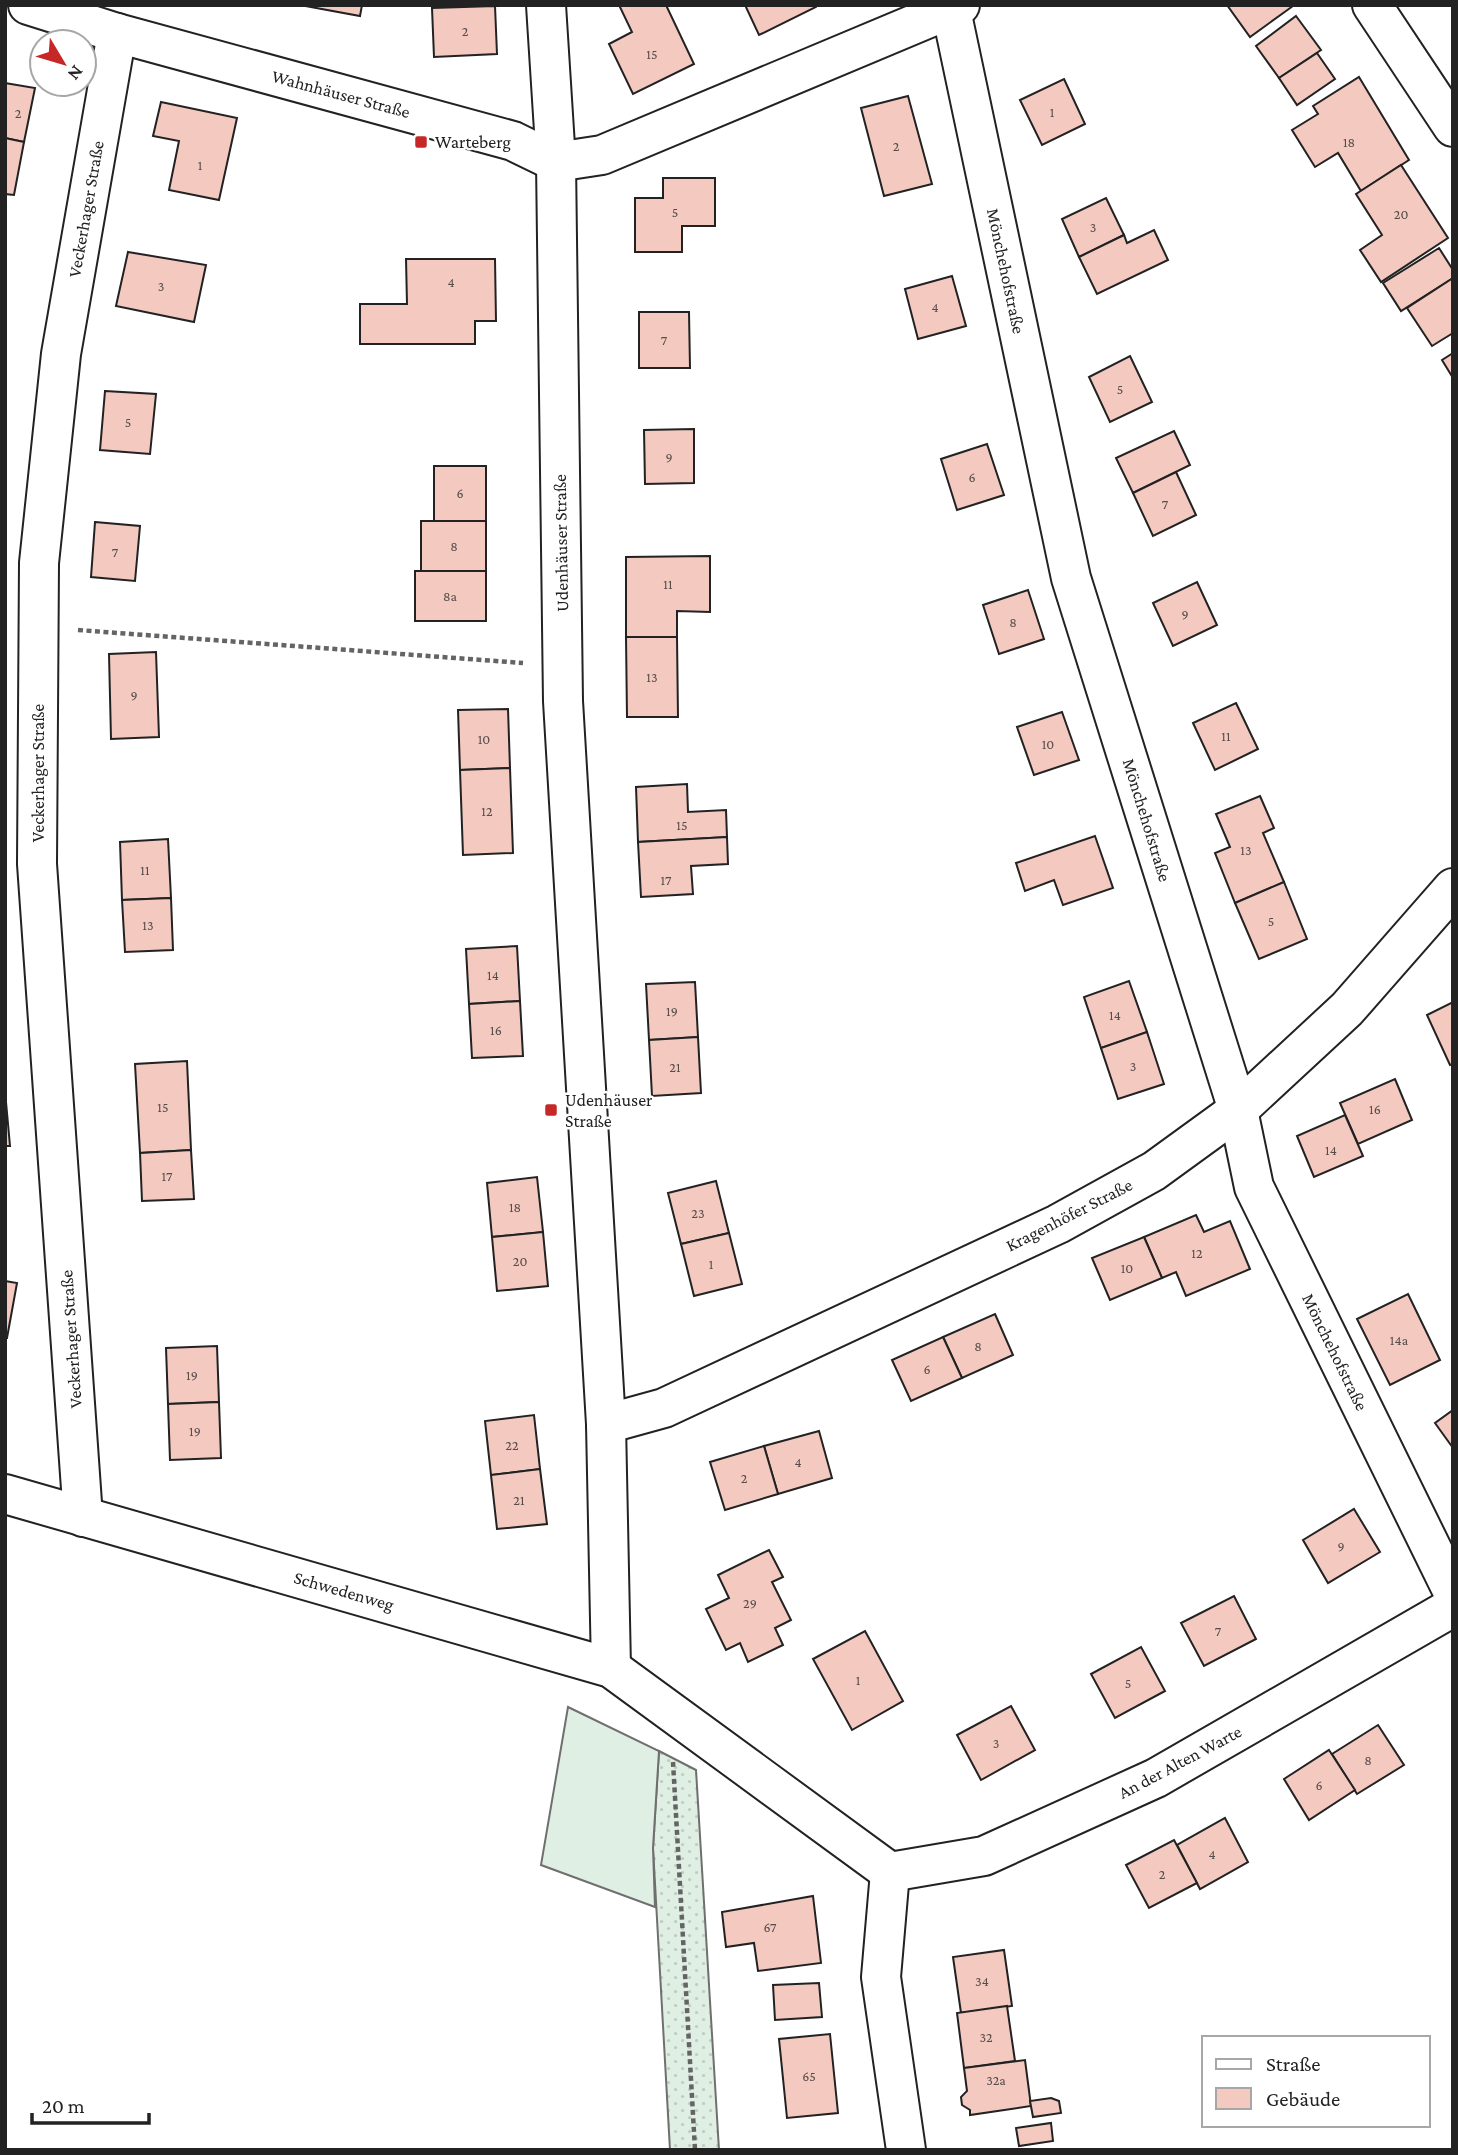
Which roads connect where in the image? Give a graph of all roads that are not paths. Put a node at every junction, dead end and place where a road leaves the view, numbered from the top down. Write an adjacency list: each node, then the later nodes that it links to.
1 (28, 5): 5 (street, Wahnhäuser Straße)
2 (545, 5): 7 (street, Udenhäuser Straße)
3 (1372, 5): 6 (street)
4 (956, 7): 7 (street); 9 (street, Mönchehofstraße)
5 (117, 33): 7 (street, Wahnhäuser Straße); 12 (street, Veckerhager Straße)
6 (1453, 127)
7 (556, 162): 10 (street, Udenhäuser Straße)
8 (1453, 888): 9 (street, Kragenhöfer Straße)
9 (1238, 1110): 10 (street, Kragenhöfer Straße); 13 (street, Mönchehofstraße)
10 (606, 1424): 15 (street, Udenhäuser Straße)
11 (5, 1494): 12 (street, Schwedenweg)
12 (83, 1517): 15 (street, Schwedenweg)
13 (1453, 1592)
14 (1453, 1607): 16 (street, An der Alten Warte)
15 (611, 1668): 16 (street, Schwedenweg)
16 (890, 1872): 17 (street)
17 (906, 2150)

